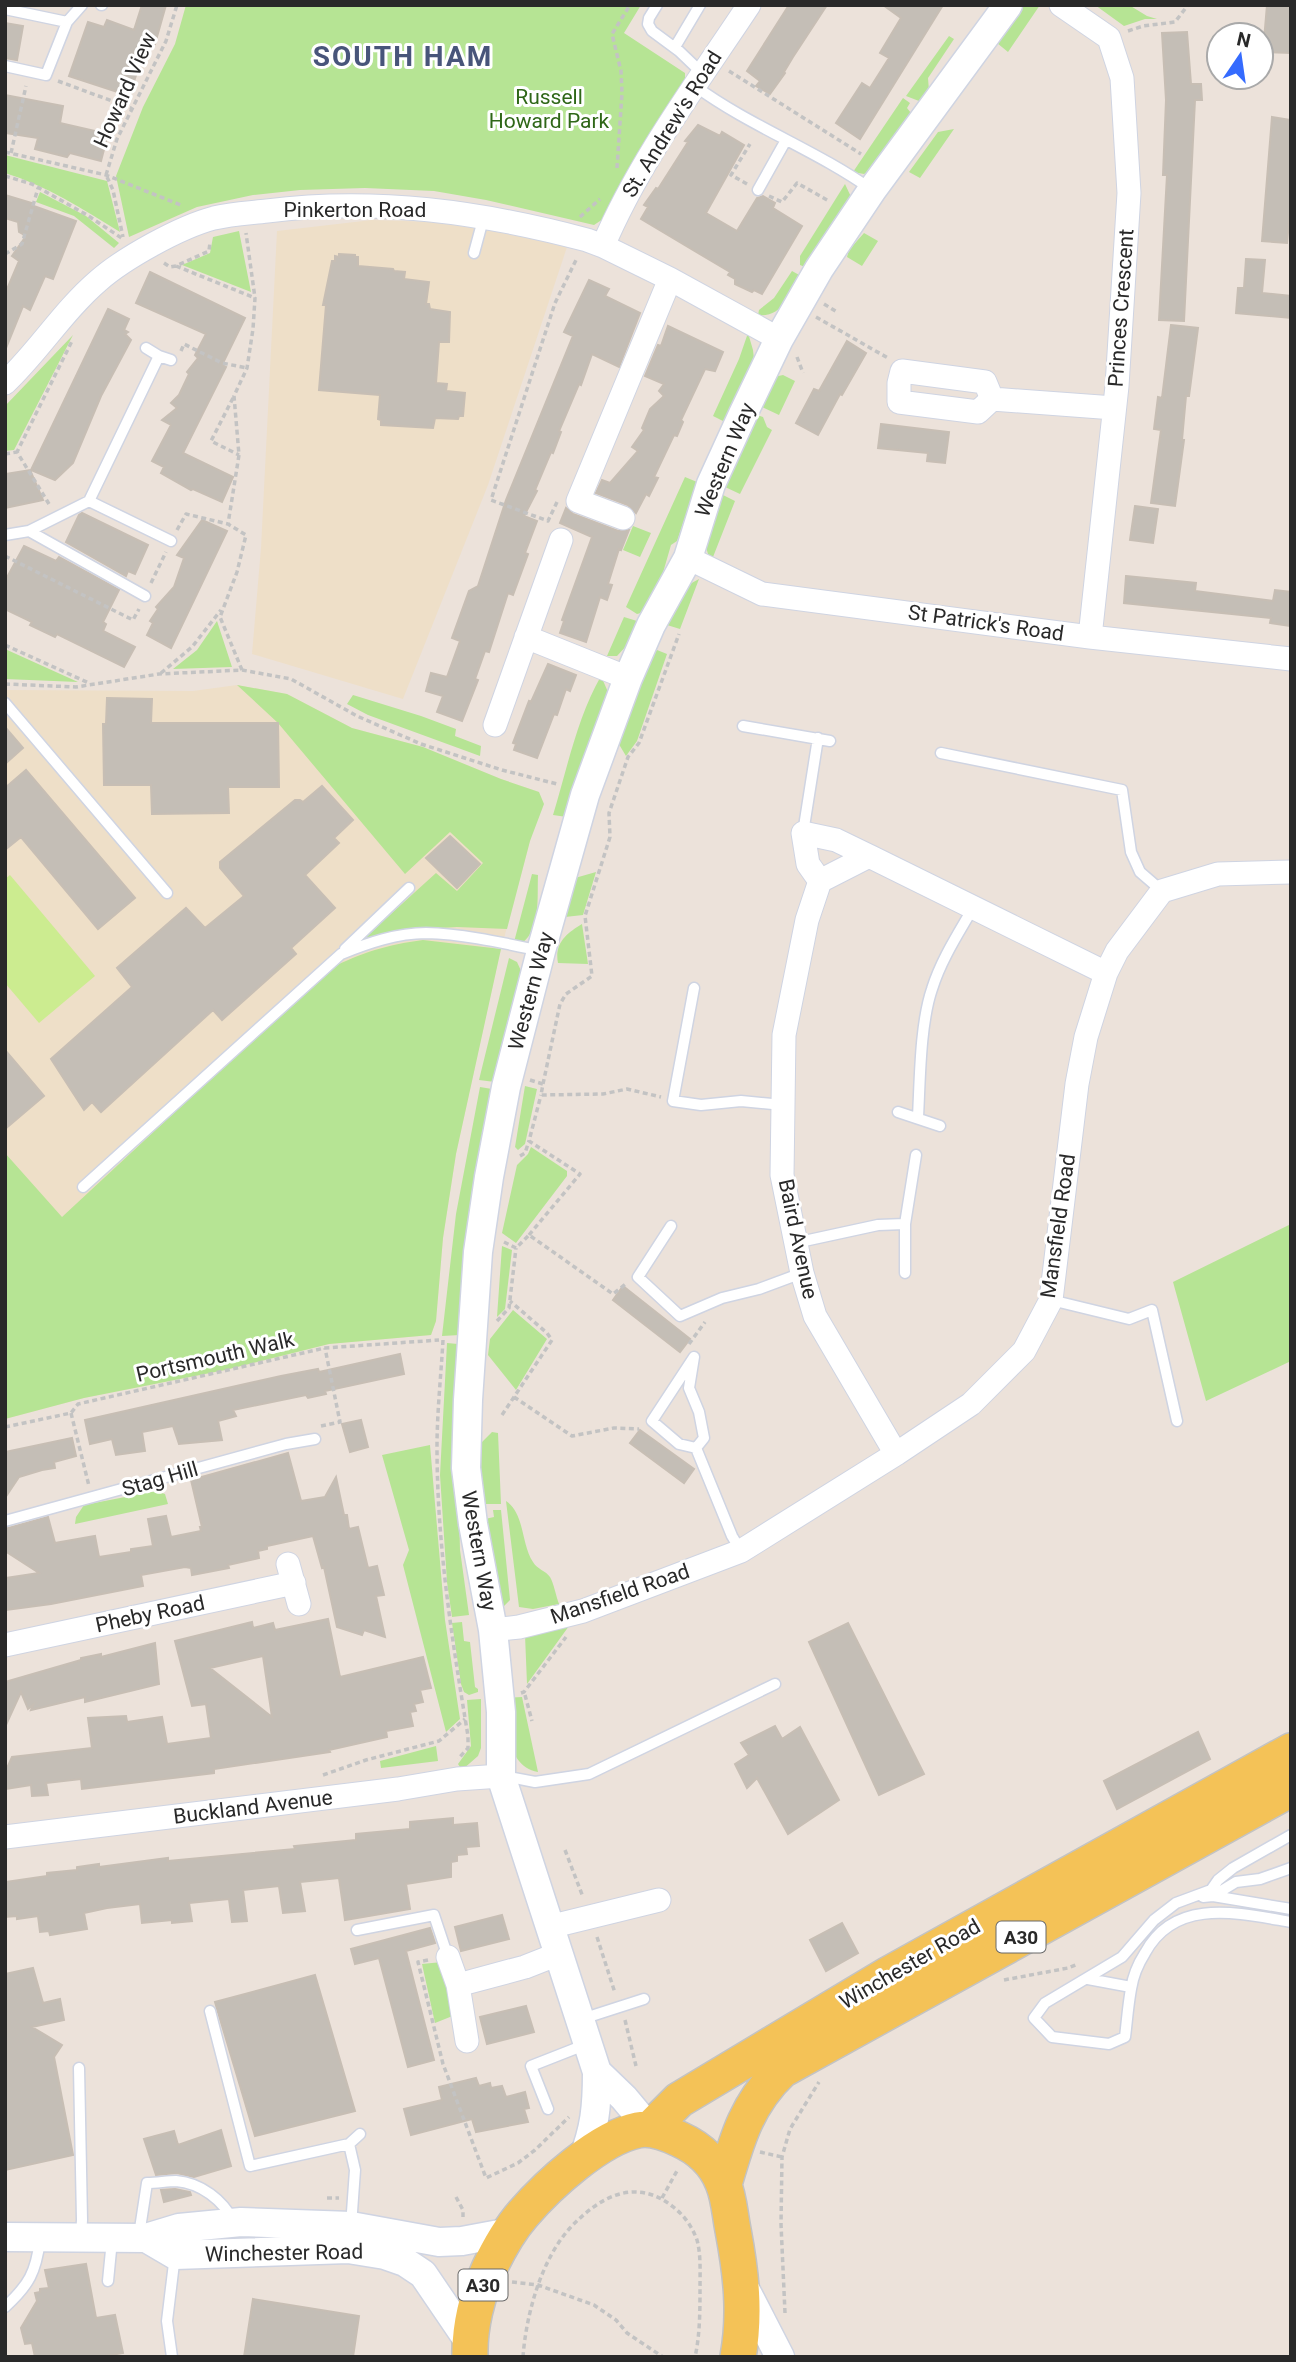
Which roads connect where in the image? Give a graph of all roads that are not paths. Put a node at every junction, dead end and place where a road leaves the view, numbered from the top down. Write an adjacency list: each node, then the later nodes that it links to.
1 (82, 5): 8 (lane)
2 (657, 5): 9 (lane)
3 (700, 5): 9 (lane)
4 (749, 5): 11 (street, St. Andrew's Road)
5 (1008, 5): 14 (street, Western Way)
6 (1061, 5): 25 (street, Princes Crescent)
7 (5, 9): 8 (lane)
8 (67, 22): 10 (lane)
9 (675, 47): 11 (lane)
10 (5, 66)
11 (706, 75): 12 (lane); 16 (street, St. Andrew's Road)
12 (786, 140): 13 (lane); 14 (lane)
13 (758, 190)
14 (872, 190): 19 (street, Western Way)
15 (484, 216): 16 (street, Pinkerton Road); 17 (lane); 23 (street, Pinkerton Road)
16 (603, 246): 18 (street, Pinkerton Road)
17 (474, 253)
18 (670, 279): 19 (street, Pinkerton Road); 27 (street)
19 (779, 339): 32 (street, Western Way)
20 (146, 348): 21 (lane)
21 (159, 356): 22 (lane); 26 (lane)
22 (171, 360)
23 (7, 378)
24 (992, 399): 24 (street); 25 (street)
25 (1114, 408): 35 (street, Princes Crescent)
26 (89, 501): 28 (lane); 31 (lane)
27 (623, 518)
28 (29, 531): 29 (lane); 33 (lane)
29 (5, 535)
30 (561, 540): 34 (street)
31 (171, 541)
32 (688, 558): 35 (street, St Patrick's Road); 37 (street, Western Way)
33 (145, 596)
34 (526, 636): 37 (street); 39 (street)
35 (1090, 637): 36 (street, St Patrick's Road)
36 (1291, 659)
37 (628, 678): 52 (street, Western Way)
38 (5, 703): 50 (lane)
39 (495, 725)
40 (743, 726): 41 (lane)
41 (818, 738): 42 (lane); 44 (lane)
42 (831, 741)
43 (941, 753): 49 (lane)
44 (803, 833): 45 (street); 47 (street)
45 (869, 856): 47 (street); 51 (street)
46 (1291, 872): 49 (street)
47 (820, 881): 56 (street, Baird Avenue)
48 (409, 888): 53 (lane)
49 (1162, 891): 54 (street, Mansfield Road)
50 (167, 894)
51 (973, 908): 54 (street); 58 (lane)
52 (541, 951): 53 (lane); 75 (street, Western Way)
53 (341, 954): 61 (lane)
54 (1106, 973): 67 (street, Mansfield Road)
55 (694, 988): 56 (lane)
56 (783, 1105): 64 (street, Baird Avenue)
57 (898, 1112): 58 (lane)
58 (918, 1117): 59 (lane)
59 (940, 1126)
60 (916, 1155): 62 (lane)
61 (83, 1187)
62 (905, 1224): 64 (lane); 66 (lane)
63 (671, 1226): 65 (lane)
64 (795, 1243): 65 (street, Baird Avenue)
65 (802, 1273): 71 (street, Baird Avenue)
66 (905, 1273)
67 (1051, 1300): 68 (lane); 71 (street, Mansfield Road)
68 (1177, 1421)
69 (315, 1439): 72 (lane, Stag Hill)
70 (696, 1448): 70 (lane); 73 (lane)
71 (896, 1454): 73 (street, Mansfield Road)
72 (5, 1521)
73 (740, 1551): 75 (street, Mansfield Road)
74 (294, 1584): 76 (street, Pheby Road)
75 (493, 1630): 79 (street, Western Way)
76 (5, 1645)
77 (775, 1684): 79 (lane)
78 (1291, 1751): 104 (main road, Winchester Road / A30)
79 (501, 1776): 82 (street, Buckland Avenue); 92 (street, Western Way)
80 (1291, 1789): 108 (main road, Winchester Road / A30)
81 (1291, 1835): 86 (lane)
82 (5, 1837)
83 (1290, 1871): 84 (lane)
84 (1261, 1879): 85 (lane); 88 (lane)
85 (1213, 1896): 86 (lane); 88 (lane)
86 (1190, 1898): 94 (lane)
87 (659, 1900): 92 (street)
88 (1256, 1903): 89 (lane)
89 (1291, 1909)
90 (1291, 1922): 96 (lane)
91 (357, 1930): 93 (lane)
92 (553, 1940): 95 (street); 99 (street, Western Way)
93 (448, 1957): 95 (street)
94 (1088, 1979): 96 (lane); 96 (lane)
95 (458, 1985): 100 (street)
96 (1131, 1987)
97 (644, 1999): 99 (lane)
98 (210, 2011): 106 (lane)
99 (583, 2032): 102 (street, Western Way); 103 (lane)
100 (467, 2041)
101 (79, 2068): 113 (lane)
102 (597, 2072): 104 (street, Western Way); 107 (street, Western Way)
103 (548, 2109)
104 (650, 2129): 107 (main road, A30); 108 (main road, A30)
105 (360, 2134): 106 (lane)
106 (349, 2144): 115 (lane)
107 (582, 2161): 110 (main road, A30)
108 (724, 2184): 119 (main road, A30)
109 (220, 2224): 114 (street, Winchester Road); 114 (lane); 115 (street, Winchester Road); 116 (street); 117 (street)
110 (510, 2232): 115 (street, Winchester Road); 121 (main road, A30)
111 (5, 2237): 112 (street, Winchester Road)
112 (41, 2237): 113 (street, Winchester Road); 120 (lane)
113 (80, 2238): 114 (street, Winchester Road)
114 (132, 2238): 117 (street, Winchester Road); 118 (lane)
115 (349, 2238): 116 (street, Winchester Road); 121 (street, Winchester Road)
116 (256, 2252): 117 (street, Winchester Road)
117 (175, 2255): 122 (lane)
118 (108, 2281)
119 (742, 2283): 123 (main road, A30); 124 (street)
120 (5, 2306)
121 (470, 2350)
122 (172, 2357)
123 (738, 2357)
124 (780, 2357)

